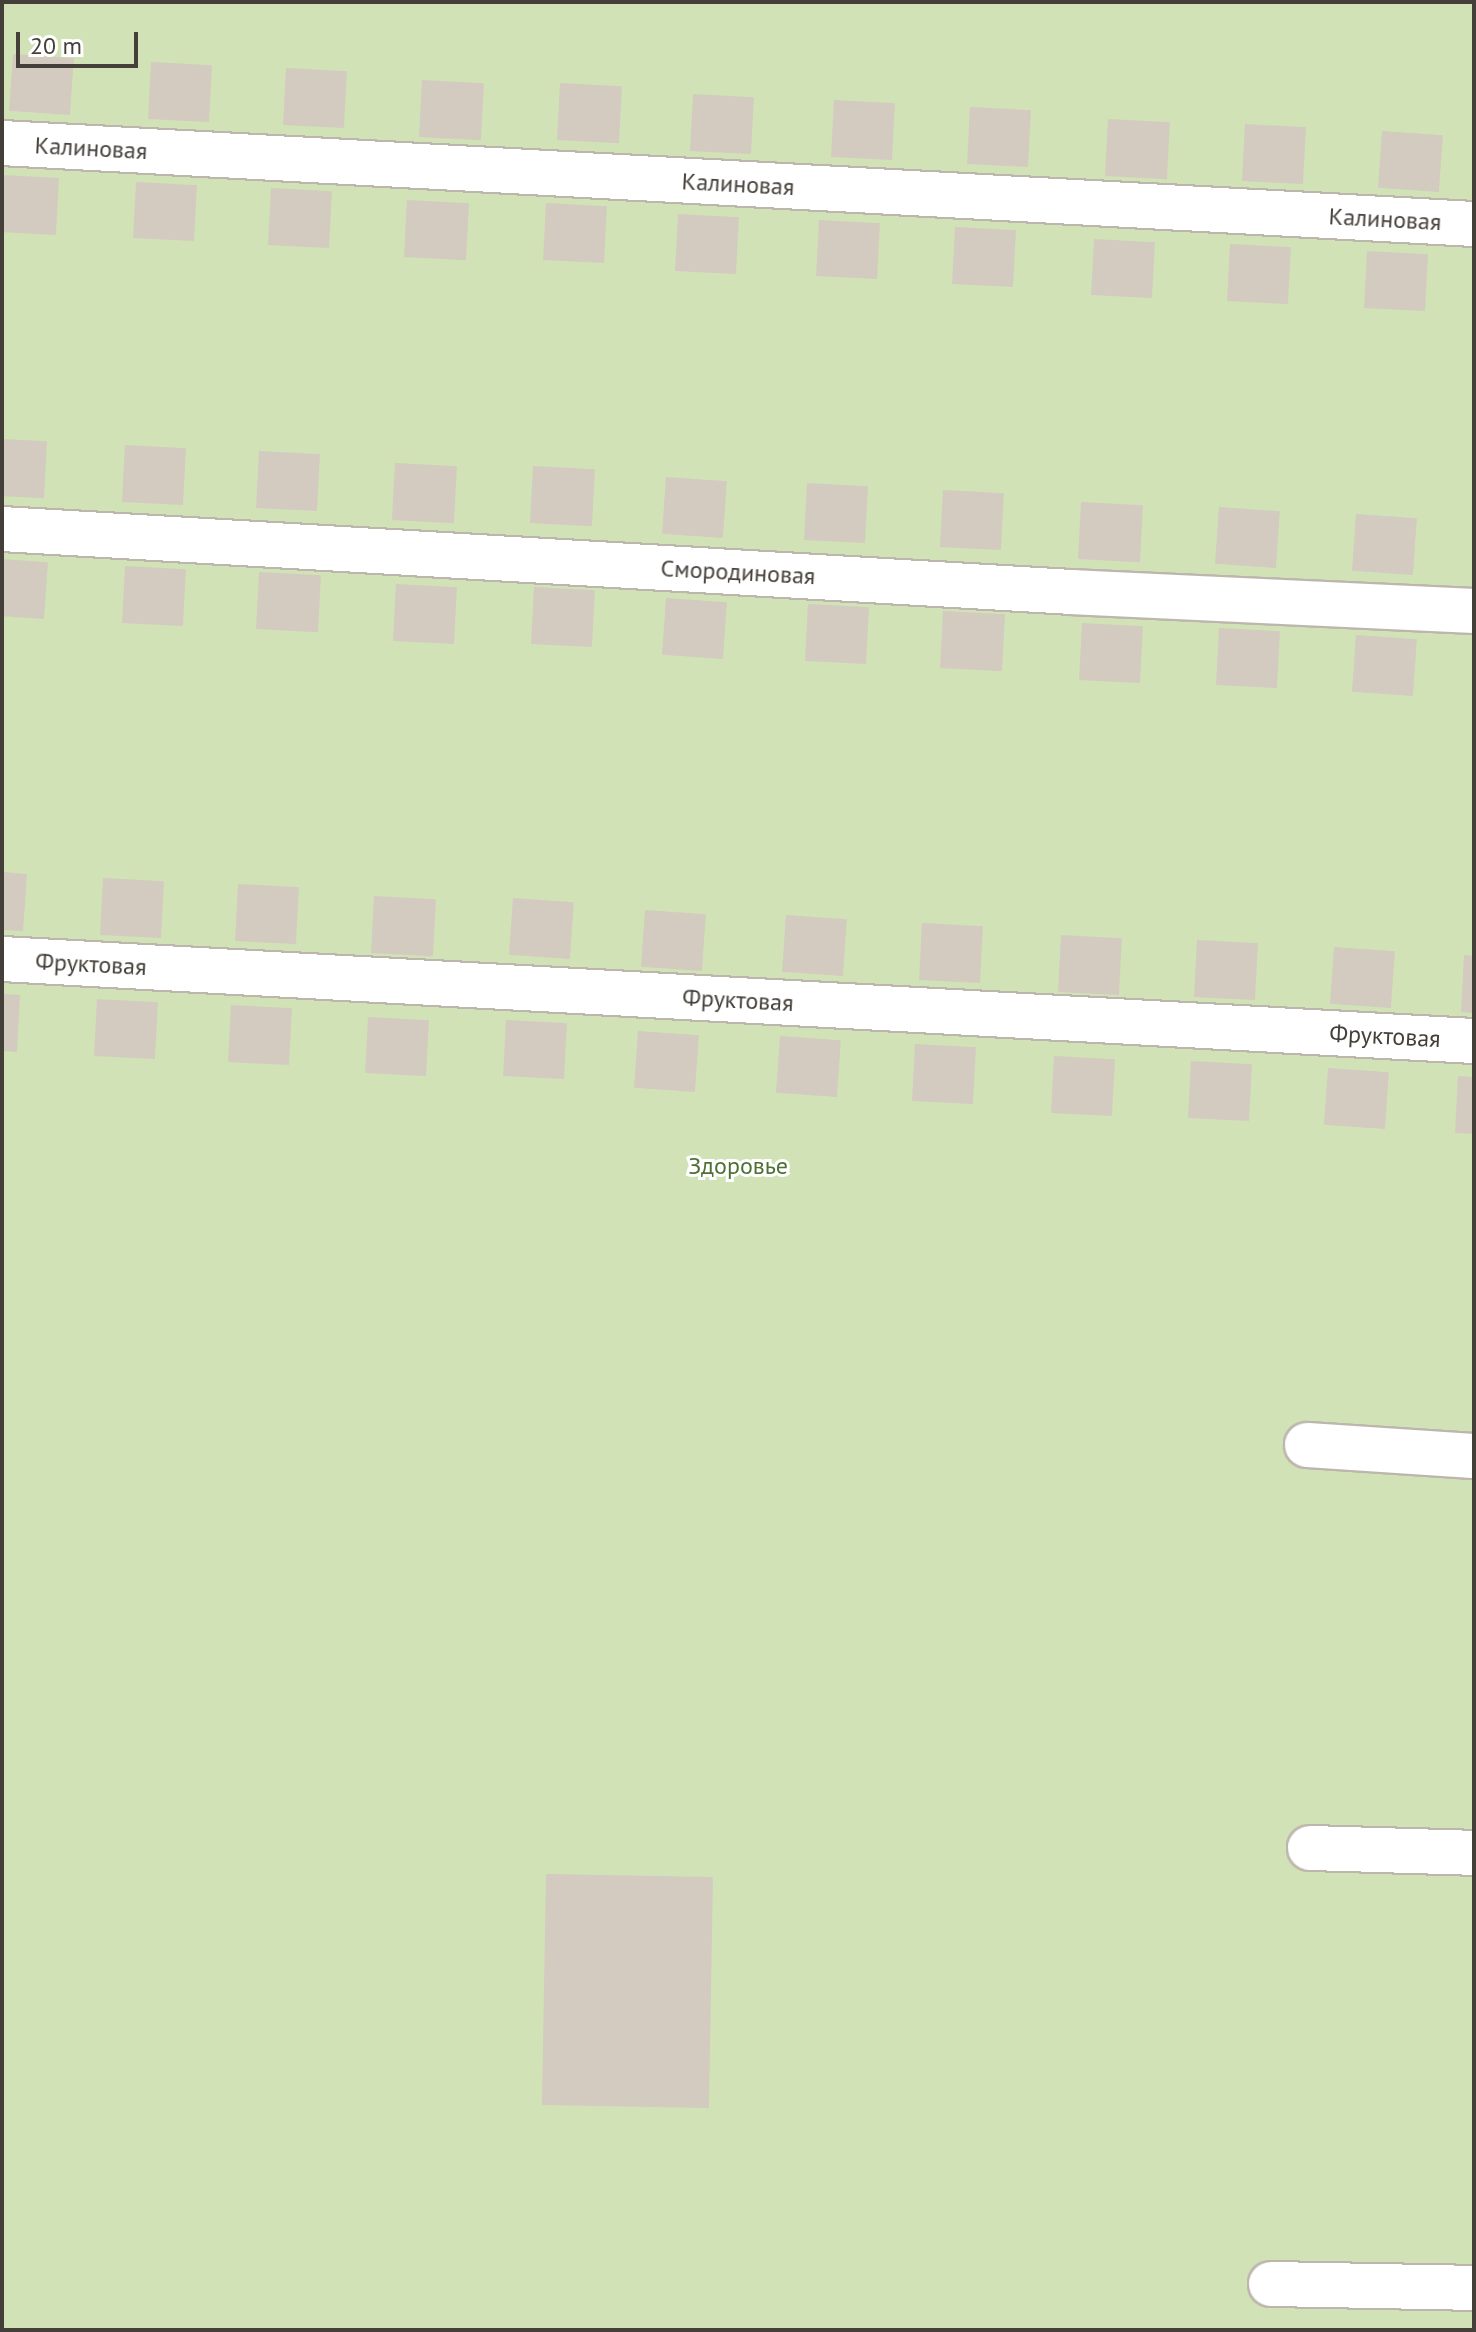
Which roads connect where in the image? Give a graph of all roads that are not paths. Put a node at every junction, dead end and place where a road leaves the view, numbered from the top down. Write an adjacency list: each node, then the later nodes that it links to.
1 (2, 143): 2 (street, Калиновая)
2 (1474, 224)
3 (2, 529): 4 (street, Смородиновая)
4 (1474, 611)
5 (2, 959): 6 (street, Фруктовая)
6 (1474, 1041)
7 (1307, 1445): 8 (street)
8 (1474, 1456)
9 (1310, 1848): 10 (street)
10 (1474, 1853)
11 (1271, 2284): 12 (street)
12 (1474, 2288)

